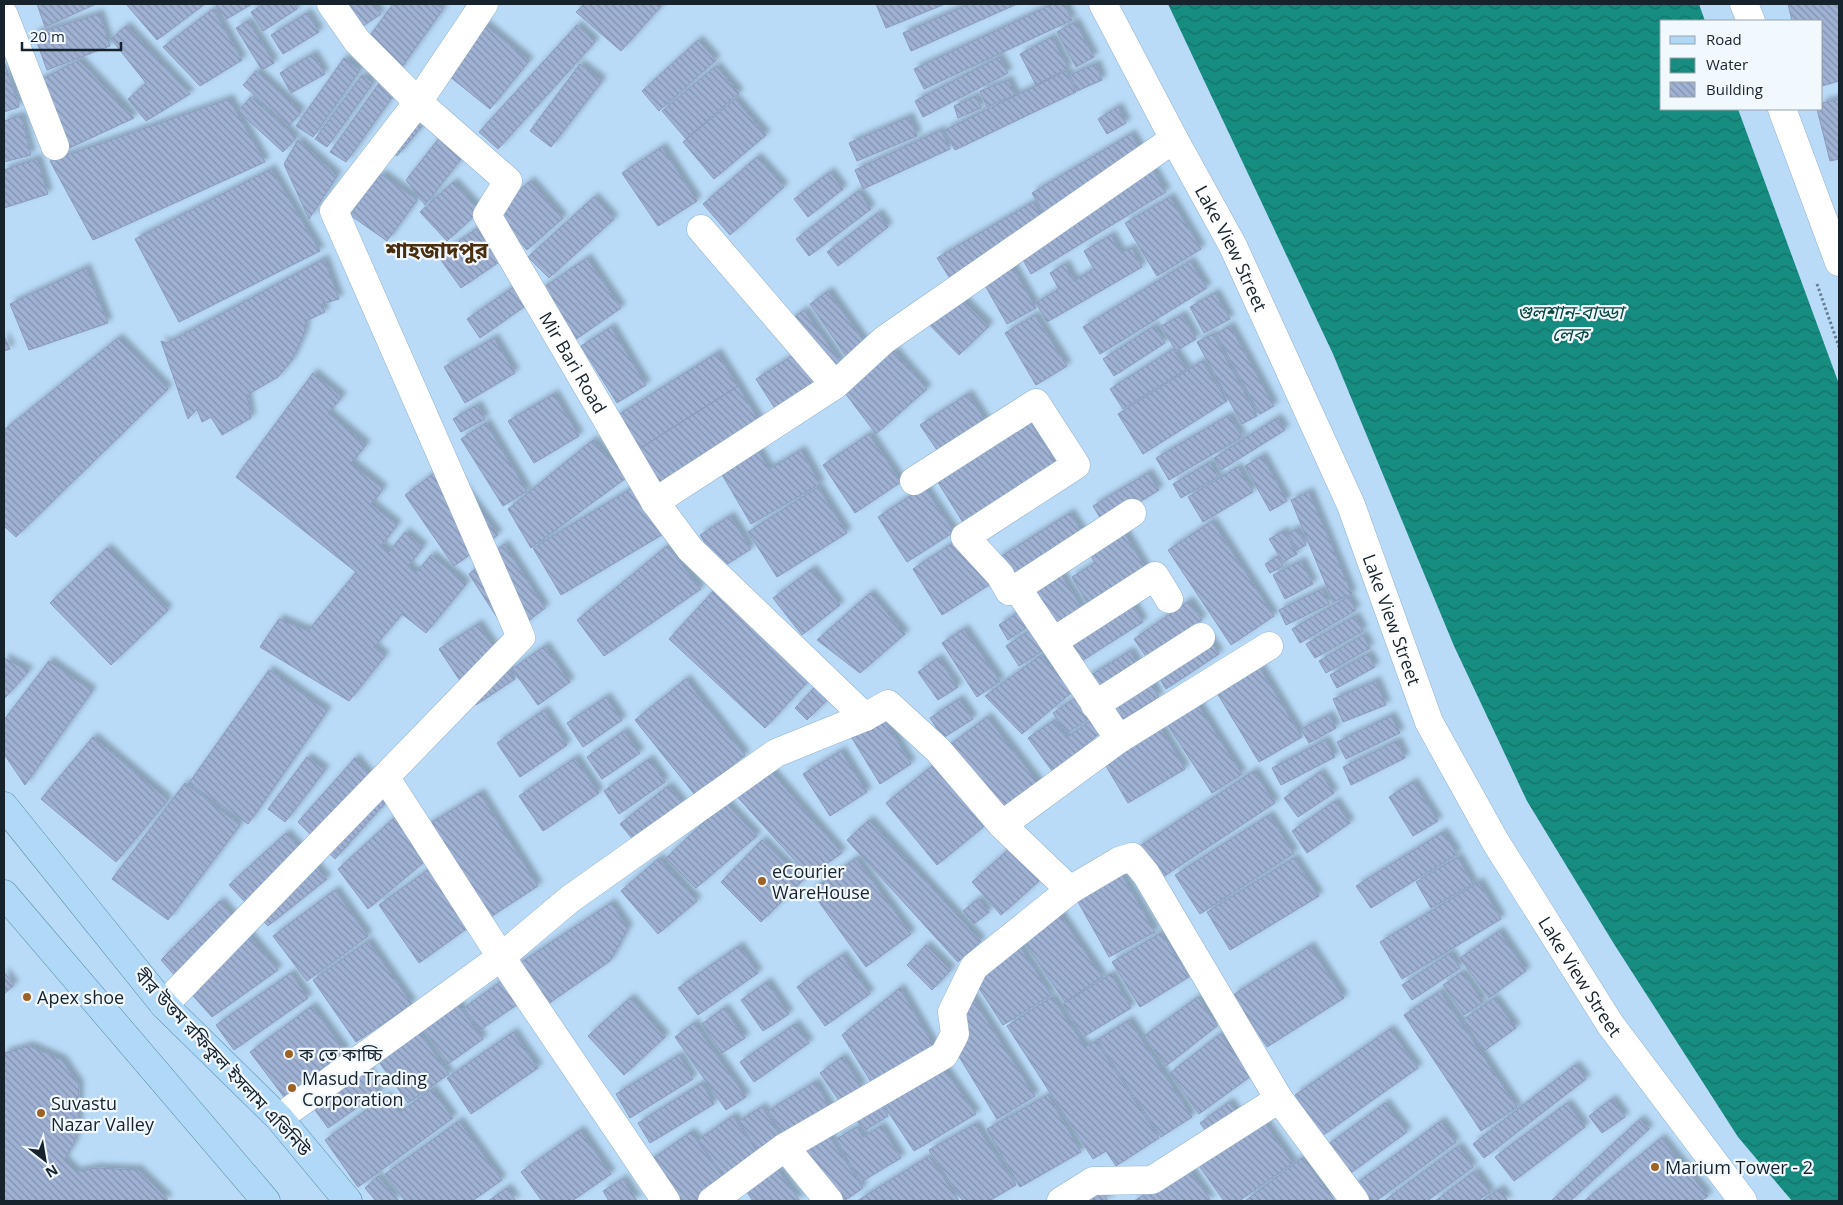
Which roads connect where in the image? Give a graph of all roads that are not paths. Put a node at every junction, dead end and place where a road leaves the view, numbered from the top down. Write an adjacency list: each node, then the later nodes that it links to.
1 (331, 4): 7 (street, Mir Bari Road)
2 (484, 4): 7 (street)
3 (1103, 4): 9 (street, Lake View Street)
4 (1744, 4): 6 (street)
5 (4, 15): 10 (street)
6 (1751, 20)
7 (418, 102): 15 (street, Mir Bari Road); 25 (street)
8 (1782, 110): 12 (street)
9 (1174, 139): 13 (street); 42 (street, Lake View Street)
10 (55, 146)
11 (701, 229): 13 (street)
12 (1839, 262)
13 (835, 385): 15 (street)
14 (914, 481): 17 (street)
15 (655, 502): 23 (street, Mir Bari Road)
16 (1132, 513): 17 (street)
17 (1017, 588): 20 (street)
18 (1169, 599): 20 (street)
19 (1201, 637): 22 (street)
20 (1054, 641): 22 (street)
21 (1269, 646): 24 (street)
22 (1095, 705): 24 (street)
23 (865, 718): 27 (street); 30 (street)
24 (1119, 739): 27 (street)
25 (386, 778): 30 (street); 31 (street)
26 (4, 806): 31 (main road, বীর উত্তম রফিকুল ইসলাম এভিনিউ)
27 (1002, 825): 28 (street)
28 (1070, 890): 32 (street); 34 (street)
29 (6, 900): 35 (main road)
30 (501, 957): 33 (street); 37 (street)
31 (164, 1005): 33 (main road, বীর উত্তম রফিকুল ইসলাম এভিনিউ)
32 (1279, 1099): 40 (street); 41 (street)
33 (280, 1118): 36 (main road, বীর উত্তম রফিকুল ইসলাম এভিনিউ)
34 (785, 1147): 38 (street); 39 (street)
35 (266, 1201)
36 (348, 1201)
37 (666, 1201)
38 (712, 1201)
39 (829, 1201)
40 (1061, 1201)
41 (1355, 1201)
42 (1743, 1201)

